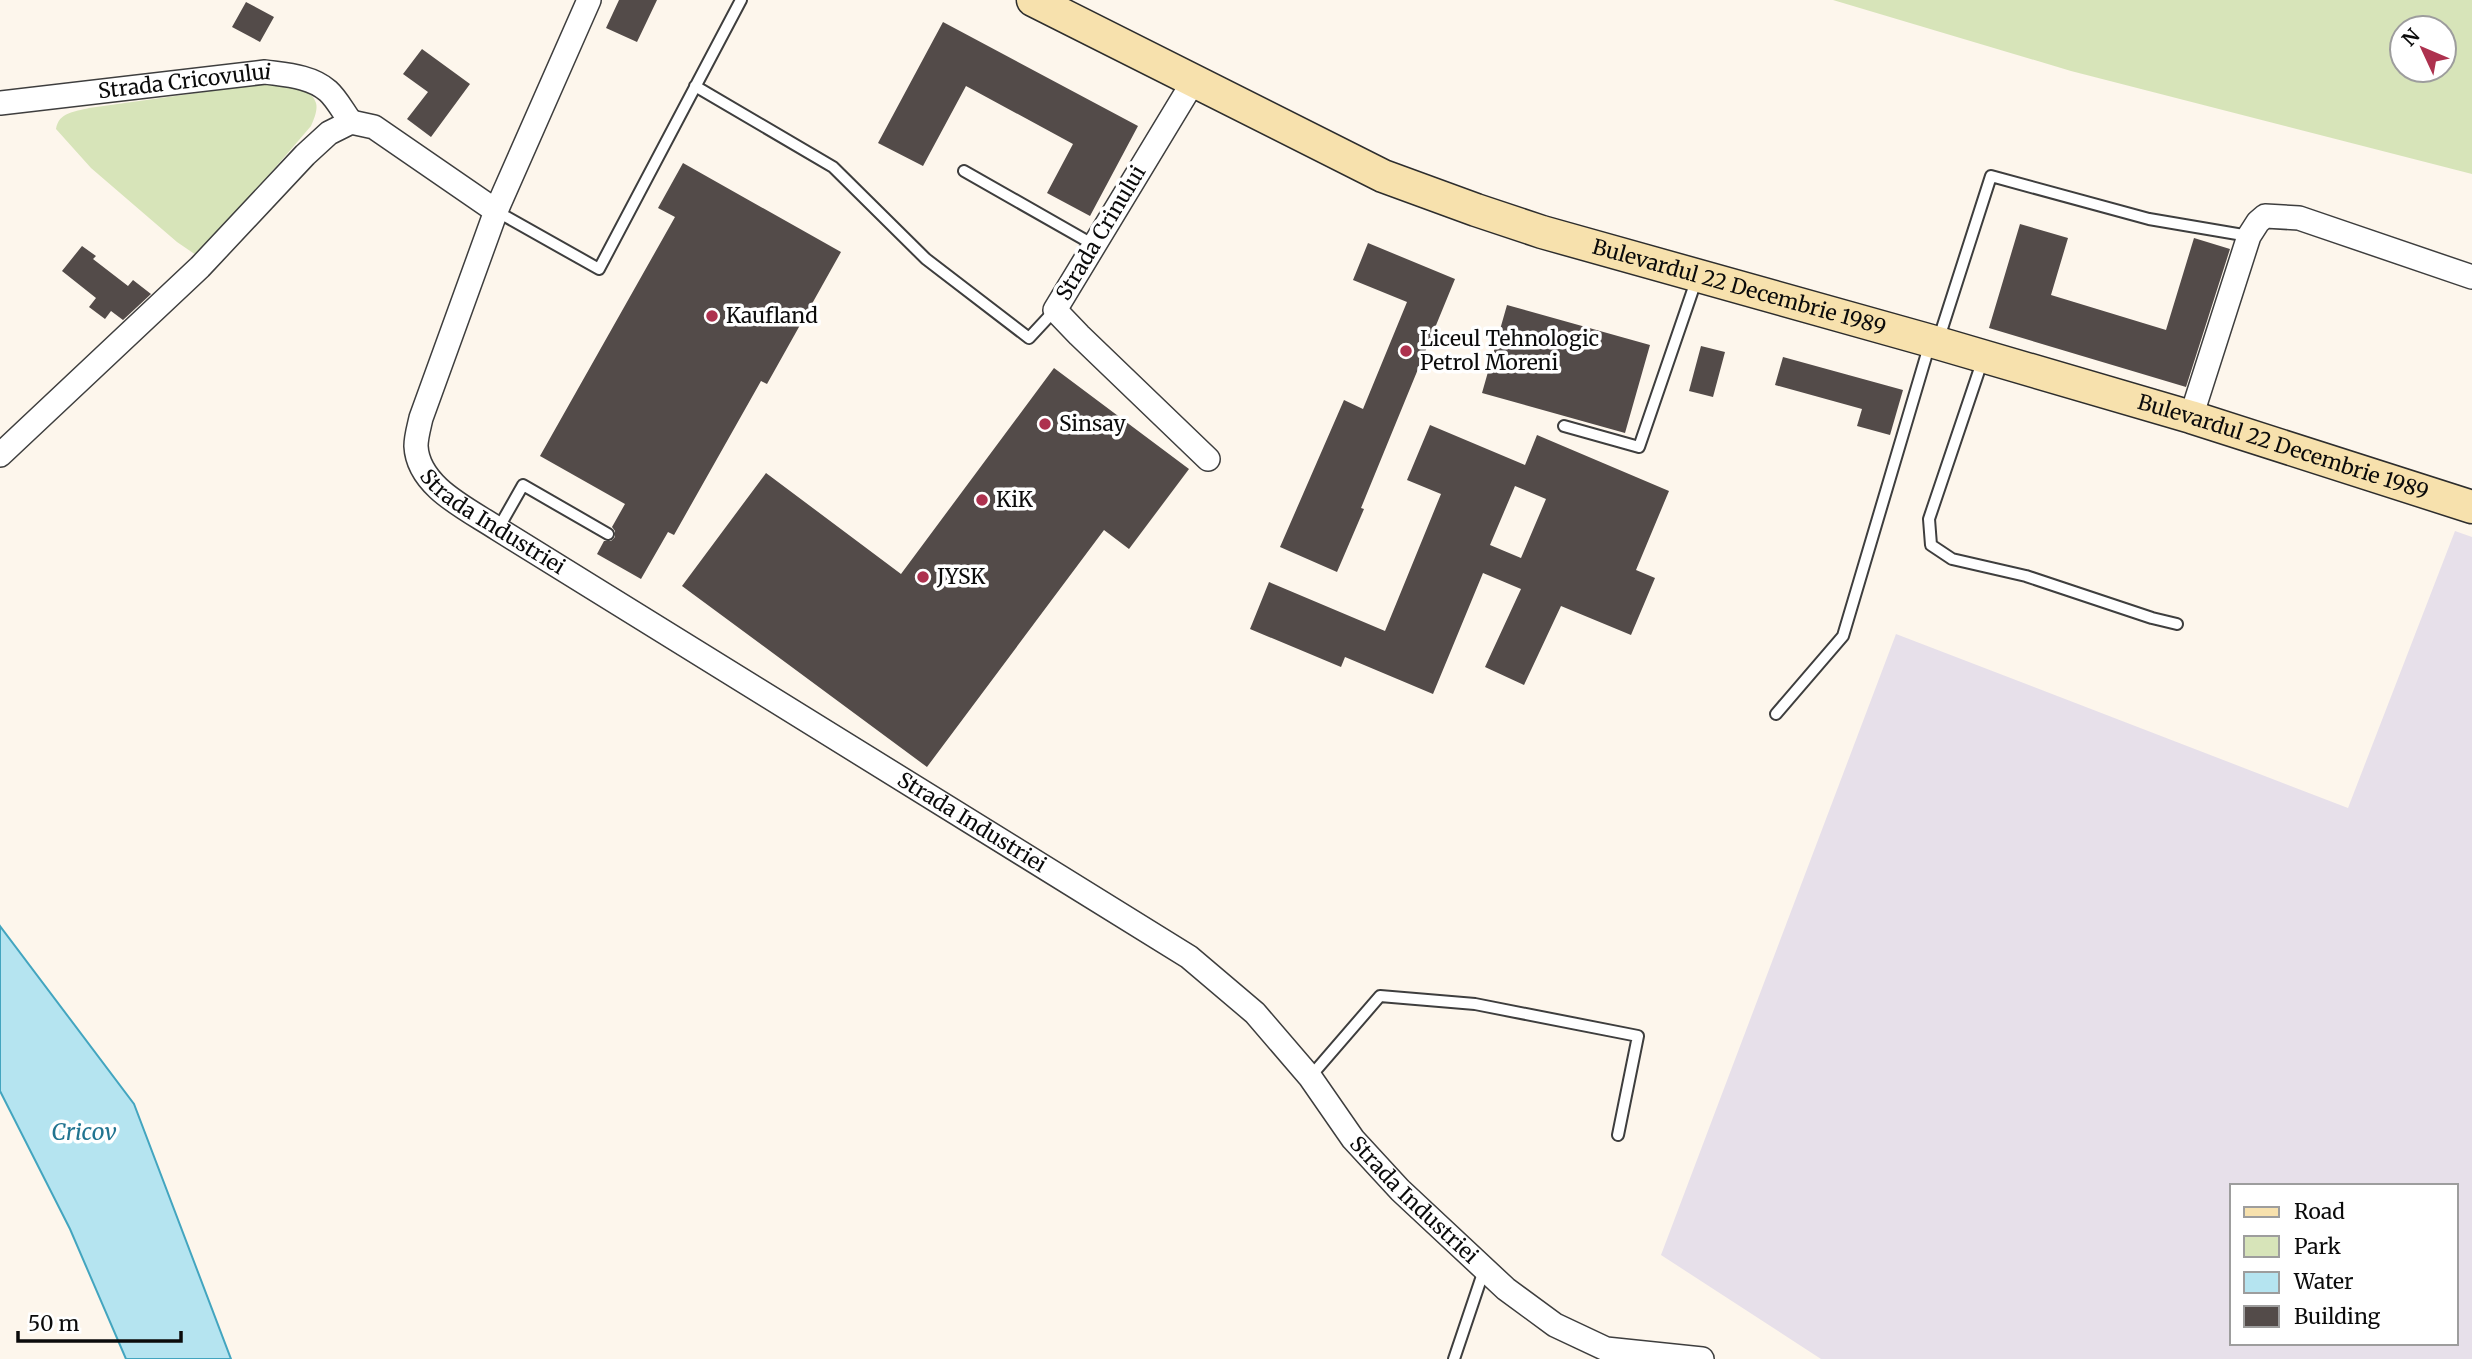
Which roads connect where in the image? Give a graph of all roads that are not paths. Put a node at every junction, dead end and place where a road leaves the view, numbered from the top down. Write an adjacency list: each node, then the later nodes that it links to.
1 (589, 0): 9 (street, Strada Industriei)
2 (741, 0): 5 (lane)
3 (1033, 0): 4 (main road, Bulevardul 22 Decembrie 1989)
4 (1193, 82): 11 (street, Strada Crinului); 12 (main road, Bulevardul 22 Decembrie 1989)
5 (695, 86): 9 (lane); 14 (lane)
6 (0, 103): 7 (street, Strada Cricovului)
7 (351, 122): 9 (street); 19 (street)
8 (964, 172): 11 (lane)
9 (496, 211): 22 (street, Strada Industriei)
10 (2249, 236): 13 (street); 15 (lane); 17 (street)
11 (1094, 245): 14 (street, Strada Crinului)
12 (1698, 276): 15 (main road, Bulevardul 22 Decembrie 1989); 18 (lane)
13 (2472, 276)
14 (1055, 310): 20 (street, Strada Crinului)
15 (1934, 342): 16 (main road, Bulevardul 22 Decembrie 1989); 25 (lane)
16 (1984, 356): 17 (main road, Bulevardul 22 Decembrie 1989); 24 (lane)
17 (2191, 418): 21 (main road, Bulevardul 22 Decembrie 1989)
18 (1564, 426)
19 (4, 445)
20 (1208, 459)
21 (2472, 507)
22 (498, 529): 23 (lane); 26 (street, Strada Industriei)
23 (608, 534)
24 (2177, 624)
25 (1776, 714)
26 (1310, 1077): 27 (lane); 28 (street, Strada Industriei)
27 (1618, 1135)
28 (1485, 1270): 29 (lane); 30 (street, Strada Industriei)
29 (1454, 1359)
30 (1702, 1359)

